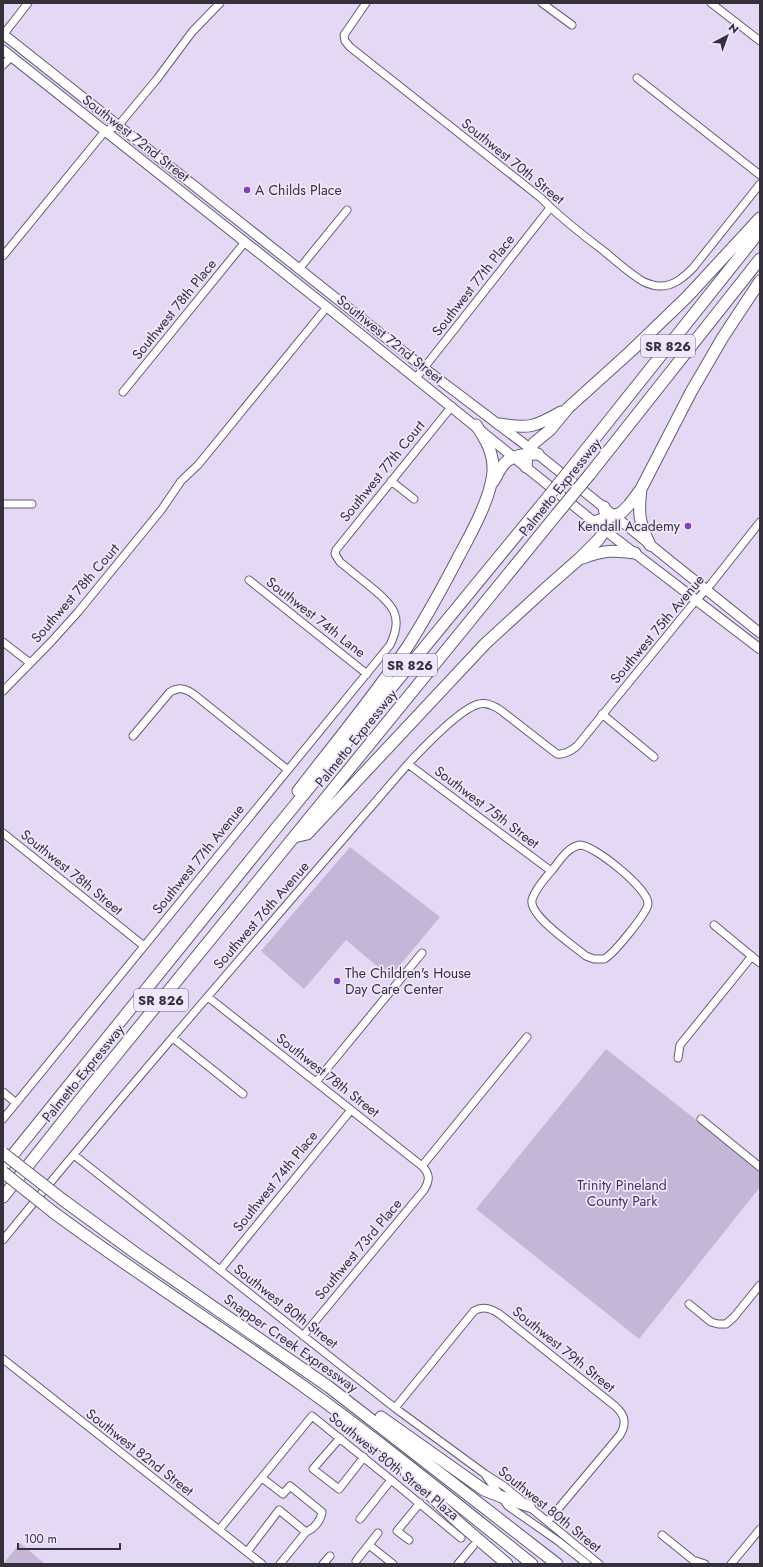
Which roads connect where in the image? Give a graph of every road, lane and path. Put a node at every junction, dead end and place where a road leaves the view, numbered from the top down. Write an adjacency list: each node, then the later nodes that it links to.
1 (28, 3): 7 (street)
2 (220, 3): 13 (street)
3 (366, 3): 17 (street, Southwest 70th Street)
4 (542, 3): 6 (street)
5 (711, 3): 8 (street)
6 (572, 25)
7 (3, 35): 13 (main road, Southwest 72nd Street)
8 (760, 42)
9 (3, 50): 10 (main road, Southwest 72nd Street)
10 (11, 57): 11 (street); 14 (main road, Southwest 72nd Street)
11 (3, 65)
12 (637, 78): 15 (street)
13 (118, 126): 14 (street); 24 (main road, Southwest 72nd Street)
14 (105, 131): 21 (main road, Southwest 72nd Street); 22 (street)
15 (760, 175)
16 (760, 184): 17 (street, Southwest 70th Street)
17 (550, 208): 28 (street, Southwest 77th Place)
18 (347, 210): 24 (street)
19 (760, 218): 33 (highway)
20 (760, 230): 69 (highway, Palmetto Expressway / SR 826, bridge)
21 (245, 242): 27 (main road, Southwest 72nd Street); 30 (street, Southwest 78th Place)
22 (3, 256)
23 (760, 259): 71 (highway, Palmetto Expressway / SR 826, bridge)
24 (299, 268): 26 (main road, Southwest 72nd Street)
25 (760, 280): 41 (highway)
26 (335, 297): 27 (main road); 28 (main road, Southwest 72nd Street)
27 (327, 307): 29 (main road, Southwest 72nd Street); 60 (street, Southwest 78th Court)
28 (424, 368): 29 (street, Southwest 77th Place); 31 (main road, Southwest 72nd Street)
29 (416, 378): 32 (main road, Southwest 72nd Street)
30 (123, 392)
31 (461, 395): 32 (main road); 34 (main road, Southwest 72nd Street)
32 (452, 406): 35 (main road, Southwest 72nd Street); 39 (street, Southwest 77th Court)
33 (568, 408): 34 (highway); 36 (highway)
34 (499, 424): 36 (main road, Southwest 72nd Street)
35 (476, 425): 37 (main road, Southwest 72nd Street); 40 (highway)
36 (532, 452): 37 (highway); 38 (highway); 45 (main road, Southwest 72nd Street)
37 (514, 456): 38 (main road, Southwest 72nd Street); 40 (highway)
38 (526, 467): 47 (main road, Southwest 72nd Street)
39 (391, 481): 42 (street); 56 (street, Southwest 77th Court)
40 (491, 484): 69 (highway)
41 (641, 489): 46 (highway); 50 (highway)
42 (414, 499)
43 (3, 504): 44 (street)
44 (32, 504)
45 (604, 506): 46 (highway)
46 (611, 517): 47 (highway); 49 (highway); 50 (main road)
47 (594, 522): 49 (main road, Southwest 72nd Street)
48 (760, 522): 54 (street, Southwest 75th Avenue)
49 (605, 530): 51 (main road, Southwest 72nd Street); 52 (highway)
50 (650, 545): 54 (main road)
51 (635, 553): 52 (highway); 55 (main road, Southwest 72nd Street)
52 (579, 559): 71 (highway)
53 (249, 580): 61 (street, Southwest 74th Lane)
54 (706, 590): 55 (street, Southwest 75th Avenue); 57 (main road)
55 (697, 600): 59 (main road, Southwest 72nd Street); 63 (street, Southwest 75th Avenue)
56 (393, 609): 61 (street, Southwest 77th Avenue)
57 (760, 633)
58 (3, 642): 60 (street)
59 (760, 649)
60 (30, 663): 62 (street, Southwest 78th Court)
61 (367, 674): 68 (street, Southwest 77th Avenue)
62 (3, 691)
63 (602, 714): 65 (street, Southwest 75th Avenue); 66 (street)
64 (133, 736): 68 (street)
65 (572, 750): 67 (street, Southwest 76th Avenue)
66 (654, 757)
67 (408, 764): 72 (street, Southwest 75th Street); 78 (street, Southwest 76th Avenue)
68 (288, 770): 74 (street, Southwest 77th Avenue)
69 (277, 827): 92 (highway, Palmetto Expressway / SR 826)
70 (3, 833): 74 (street, Southwest 78th Street)
71 (294, 837): 96 (highway, Palmetto Expressway / SR 826)
72 (551, 871): 72 (street)
73 (714, 925): 76 (street)
74 (144, 946): 85 (street, Southwest 77th Avenue)
75 (422, 953): 82 (street)
76 (752, 956): 77 (street); 81 (street)
77 (760, 963)
78 (208, 997): 80 (street, Southwest 76th Avenue); 82 (street, Southwest 78th Street)
79 (527, 1037): 91 (street)
80 (173, 1038): 84 (street); 90 (street, Southwest 76th Avenue)
81 (678, 1058)
82 (316, 1082): 86 (street, Southwest 78th Street)
83 (3, 1092): 85 (street)
84 (243, 1094)
85 (16, 1103): 87 (street, Southwest 77th Avenue)
86 (351, 1110): 91 (street, Southwest 78th Street); 100 (street, Southwest 74th Place)
87 (3, 1119)
88 (701, 1119): 93 (street)
89 (3, 1153): 105 (highway, Snapper Creek Expressway, bridge)
90 (74, 1155): 99 (street, Southwest 76th Avenue); 100 (street, Southwest 80th Street)
91 (422, 1166): 95 (street, Southwest 78th Street)
92 (3, 1167)
93 (760, 1167)
94 (3, 1172): 107 (highway, Snapper Creek Expressway, bridge)
95 (429, 1177): 103 (street, Southwest 73rd Place)
96 (18, 1179): 97 (highway, Palmetto Expressway / SR 826); 98 (highway)
97 (3, 1197)
98 (3, 1207)
99 (3, 1240)
100 (220, 1270): 103 (street, Southwest 80th Street)
101 (760, 1285): 102 (street)
102 (689, 1304)
103 (303, 1336): 106 (street, Southwest 80th Street)
104 (3, 1359): 119 (street, Southwest 82nd Street)
105 (329, 1387): 113 (highway); 138 (highway, Snapper Creek Expressway)
106 (395, 1408): 110 (street, Southwest 80th Street); 117 (street, Southwest 79th Street)
107 (359, 1428): 136 (highway); 137 (highway, Snapper Creek Expressway)
108 (340, 1438): 109 (street, Southwest 80th Street Plaza); 109 (street); 111 (street, Southwest 80th Street Plaza)
109 (364, 1457): 112 (street, Southwest 80th Street Plaza)
110 (485, 1474): 113 (street, Southwest 80th Street); 115 (street, Southwest 80th Street)
111 (262, 1478): 119 (street, Southwest 80th Street Plaza); 120 (street)
112 (391, 1480): 114 (street, Southwest 80th Street Plaza); 116 (street)
113 (502, 1497): 115 (highway); 139 (street, Southwest 80th Street)
114 (420, 1503): 123 (street, Southwest 80th Street Plaza); 124 (street)
115 (529, 1506): 117 (street, Southwest 80th Street)
116 (360, 1519)
117 (548, 1521): 140 (street, Southwest 80th Street)
118 (760, 1529): 142 (street)
119 (219, 1530): 127 (street, Southwest 82nd Street)
120 (306, 1532): 127 (street); 132 (street)
121 (378, 1533): 125 (street)
122 (662, 1535): 130 (street)
123 (461, 1538)
124 (409, 1540)
125 (369, 1545): 129 (street); 134 (street)
126 (473, 1546): 135 (street)
127 (247, 1552): 131 (street, Southwest 82nd Street)
128 (330, 1556): 133 (street)
129 (356, 1560)
130 (694, 1562): 141 (street)
131 (262, 1564)
132 (280, 1564)
133 (324, 1564)
134 (392, 1564)
135 (458, 1564)
136 (507, 1564)
137 (532, 1564)
138 (557, 1564)
139 (586, 1564)
140 (599, 1564)
141 (705, 1564)
142 (731, 1564)

